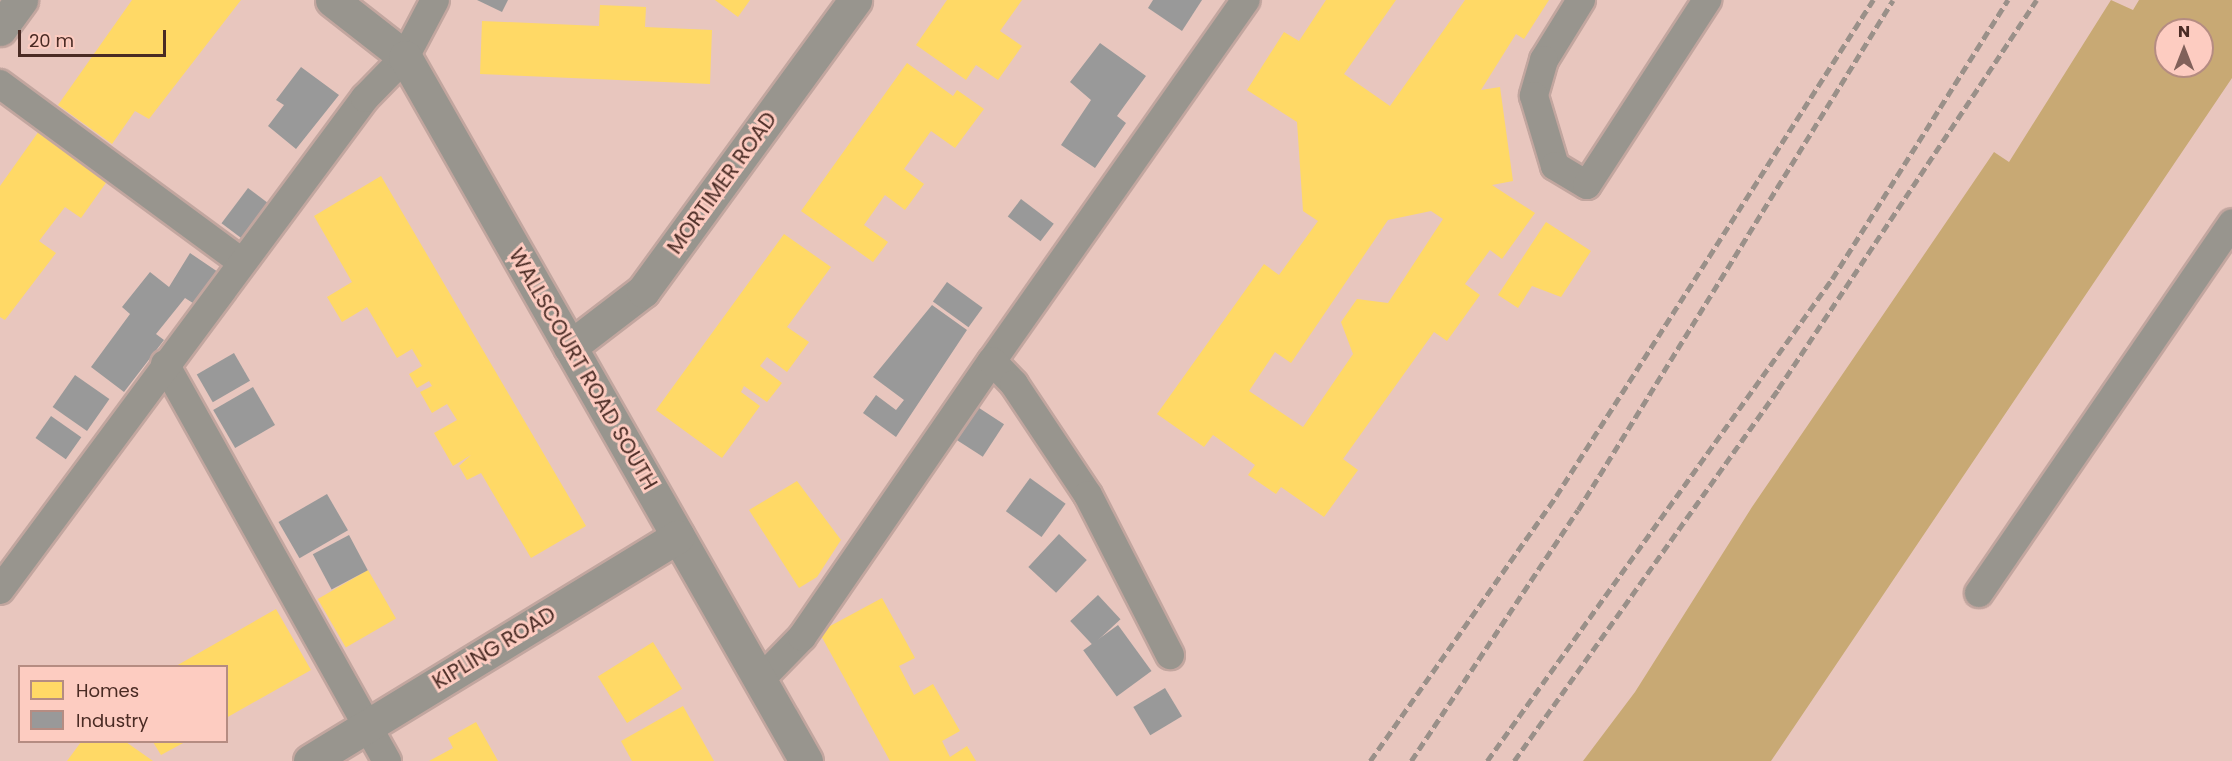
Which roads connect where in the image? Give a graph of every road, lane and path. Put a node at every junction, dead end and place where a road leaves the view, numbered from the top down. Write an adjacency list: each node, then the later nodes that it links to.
1 (21, 0): 8 (street)
2 (332, 0): 9 (street, WALLSCOURT ROAD SOUTH)
3 (435, 0): 9 (lane)
4 (855, 0): 13 (street, MORTIMER ROAD)
5 (1246, 0): 14 (lane)
6 (1581, 0): 7 (lane)
7 (1707, 0)
8 (0, 29)
9 (405, 57): 12 (lane); 13 (street, WALLSCOURT ROAD SOUTH)
10 (0, 84): 12 (lane)
11 (2232, 224): 18 (lane)
12 (241, 262): 15 (lane)
13 (570, 347): 16 (street, WALLSCOURT ROAD SOUTH)
14 (992, 361): 19 (lane); 20 (lane)
15 (165, 364): 17 (lane); 21 (lane)
16 (678, 536): 20 (street, WALLSCOURT ROAD SOUTH); 21 (street, KIPLING ROAD)
17 (0, 590)
18 (1979, 593)
19 (1170, 656)
20 (760, 680): 24 (street, WALLSCOURT ROAD SOUTH)
21 (366, 726): 22 (street, KIPLING ROAD); 23 (lane)
22 (310, 761)
23 (387, 761)
24 (806, 761)

